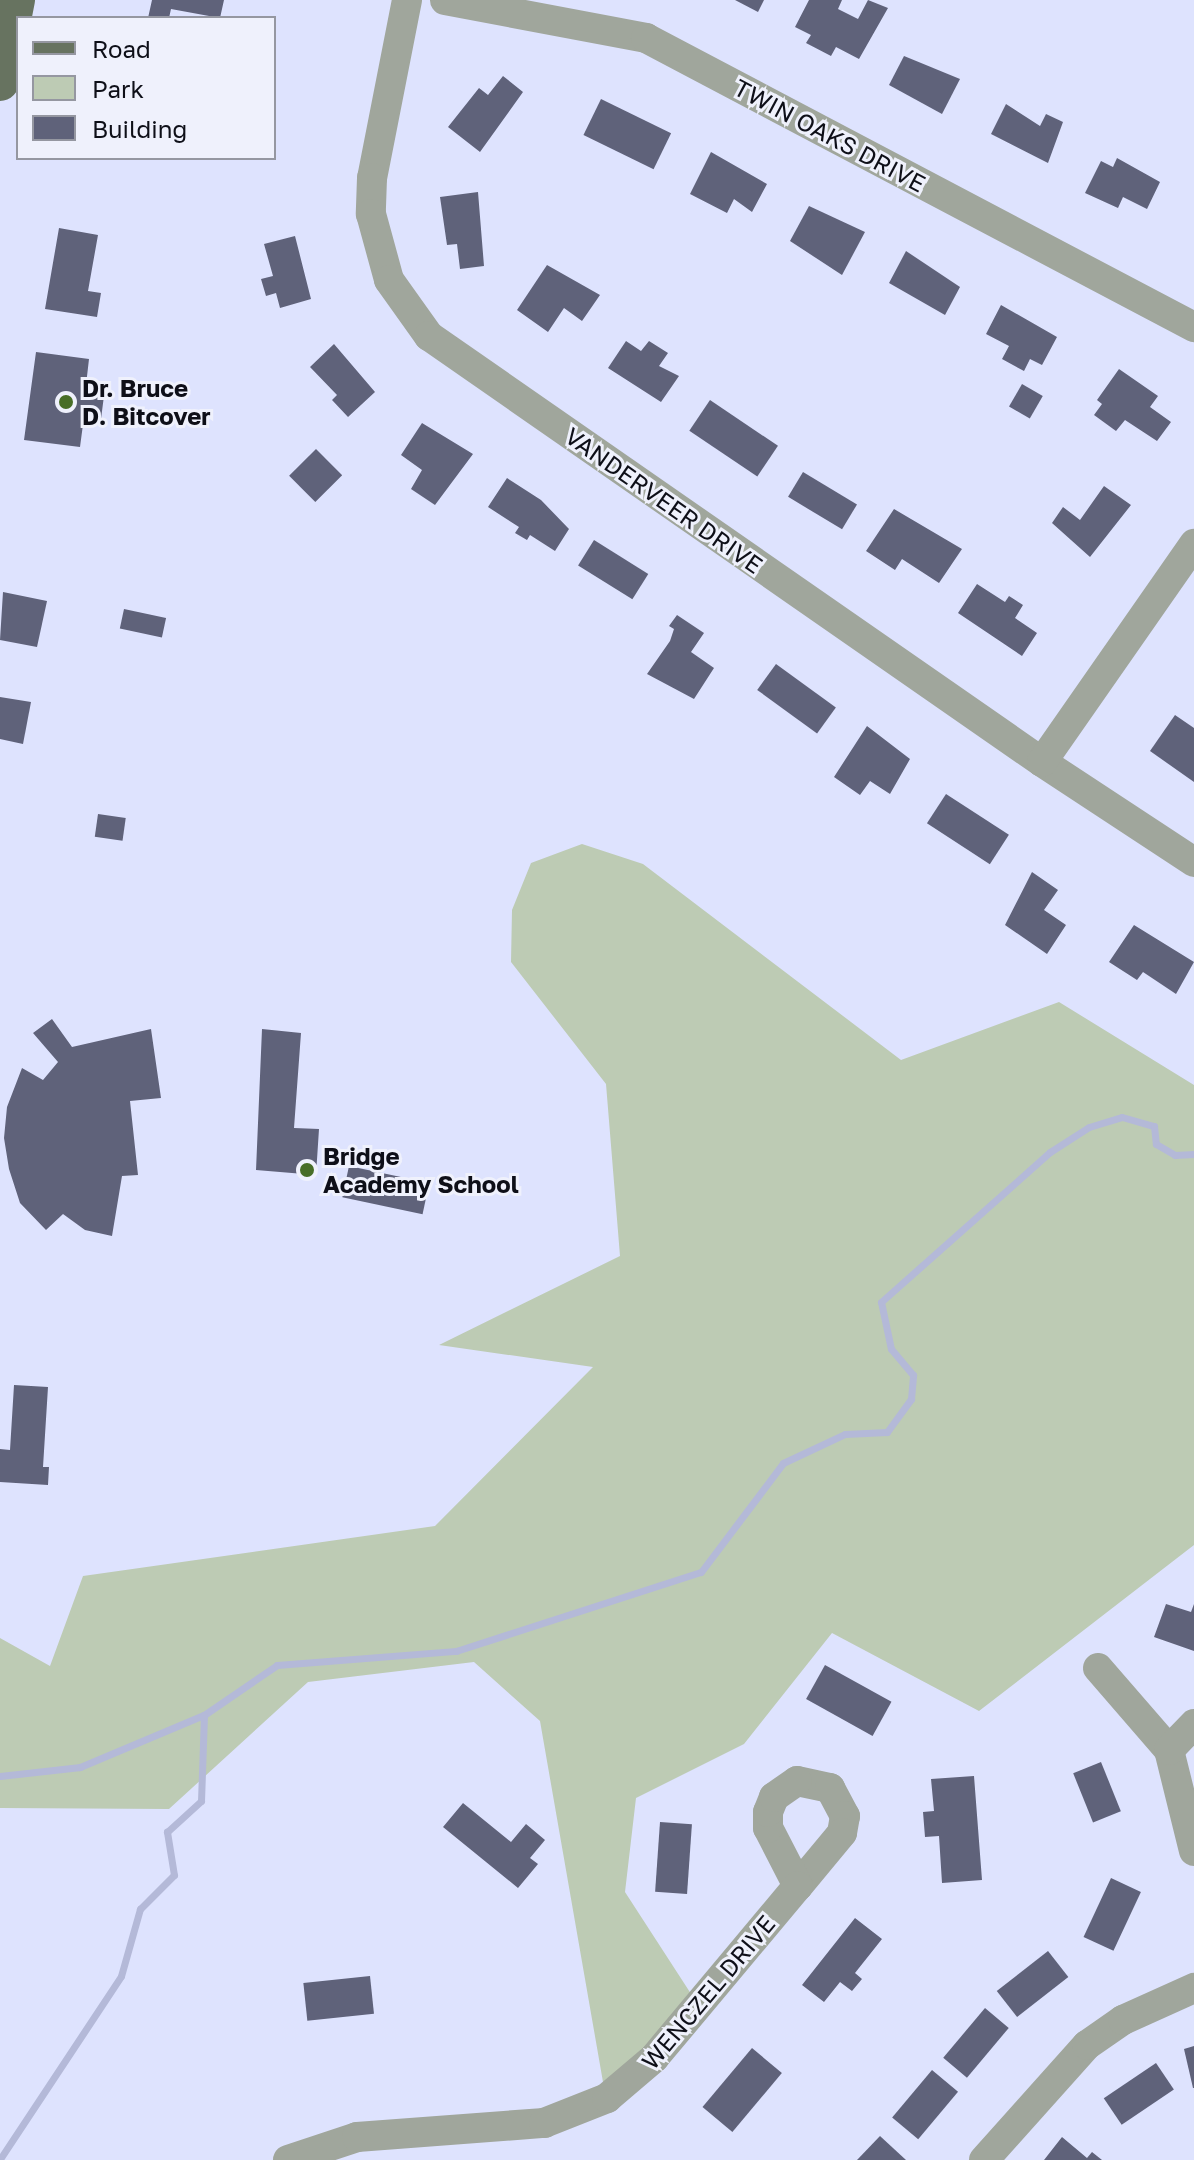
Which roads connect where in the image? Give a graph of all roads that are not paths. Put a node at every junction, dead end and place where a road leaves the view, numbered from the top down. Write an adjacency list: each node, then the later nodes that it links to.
1 (16, 0): 4 (main road)
2 (407, 0): 7 (street, VANDERVEER DRIVE)
3 (445, 0): 5 (street, TWIN OAKS DRIVE)
4 (0, 82)
5 (1194, 327)
6 (1194, 544): 7 (street)
7 (1042, 762): 8 (street, VANDERVEER DRIVE)
8 (1194, 862)
9 (1098, 1668): 11 (street)
10 (1194, 1724): 11 (street)
11 (1169, 1750): 12 (street)
12 (1194, 1851)
13 (798, 1886): 15 (street, WENCZEL DRIVE)
14 (1194, 1988): 16 (street)
15 (288, 2160)
16 (984, 2160)

